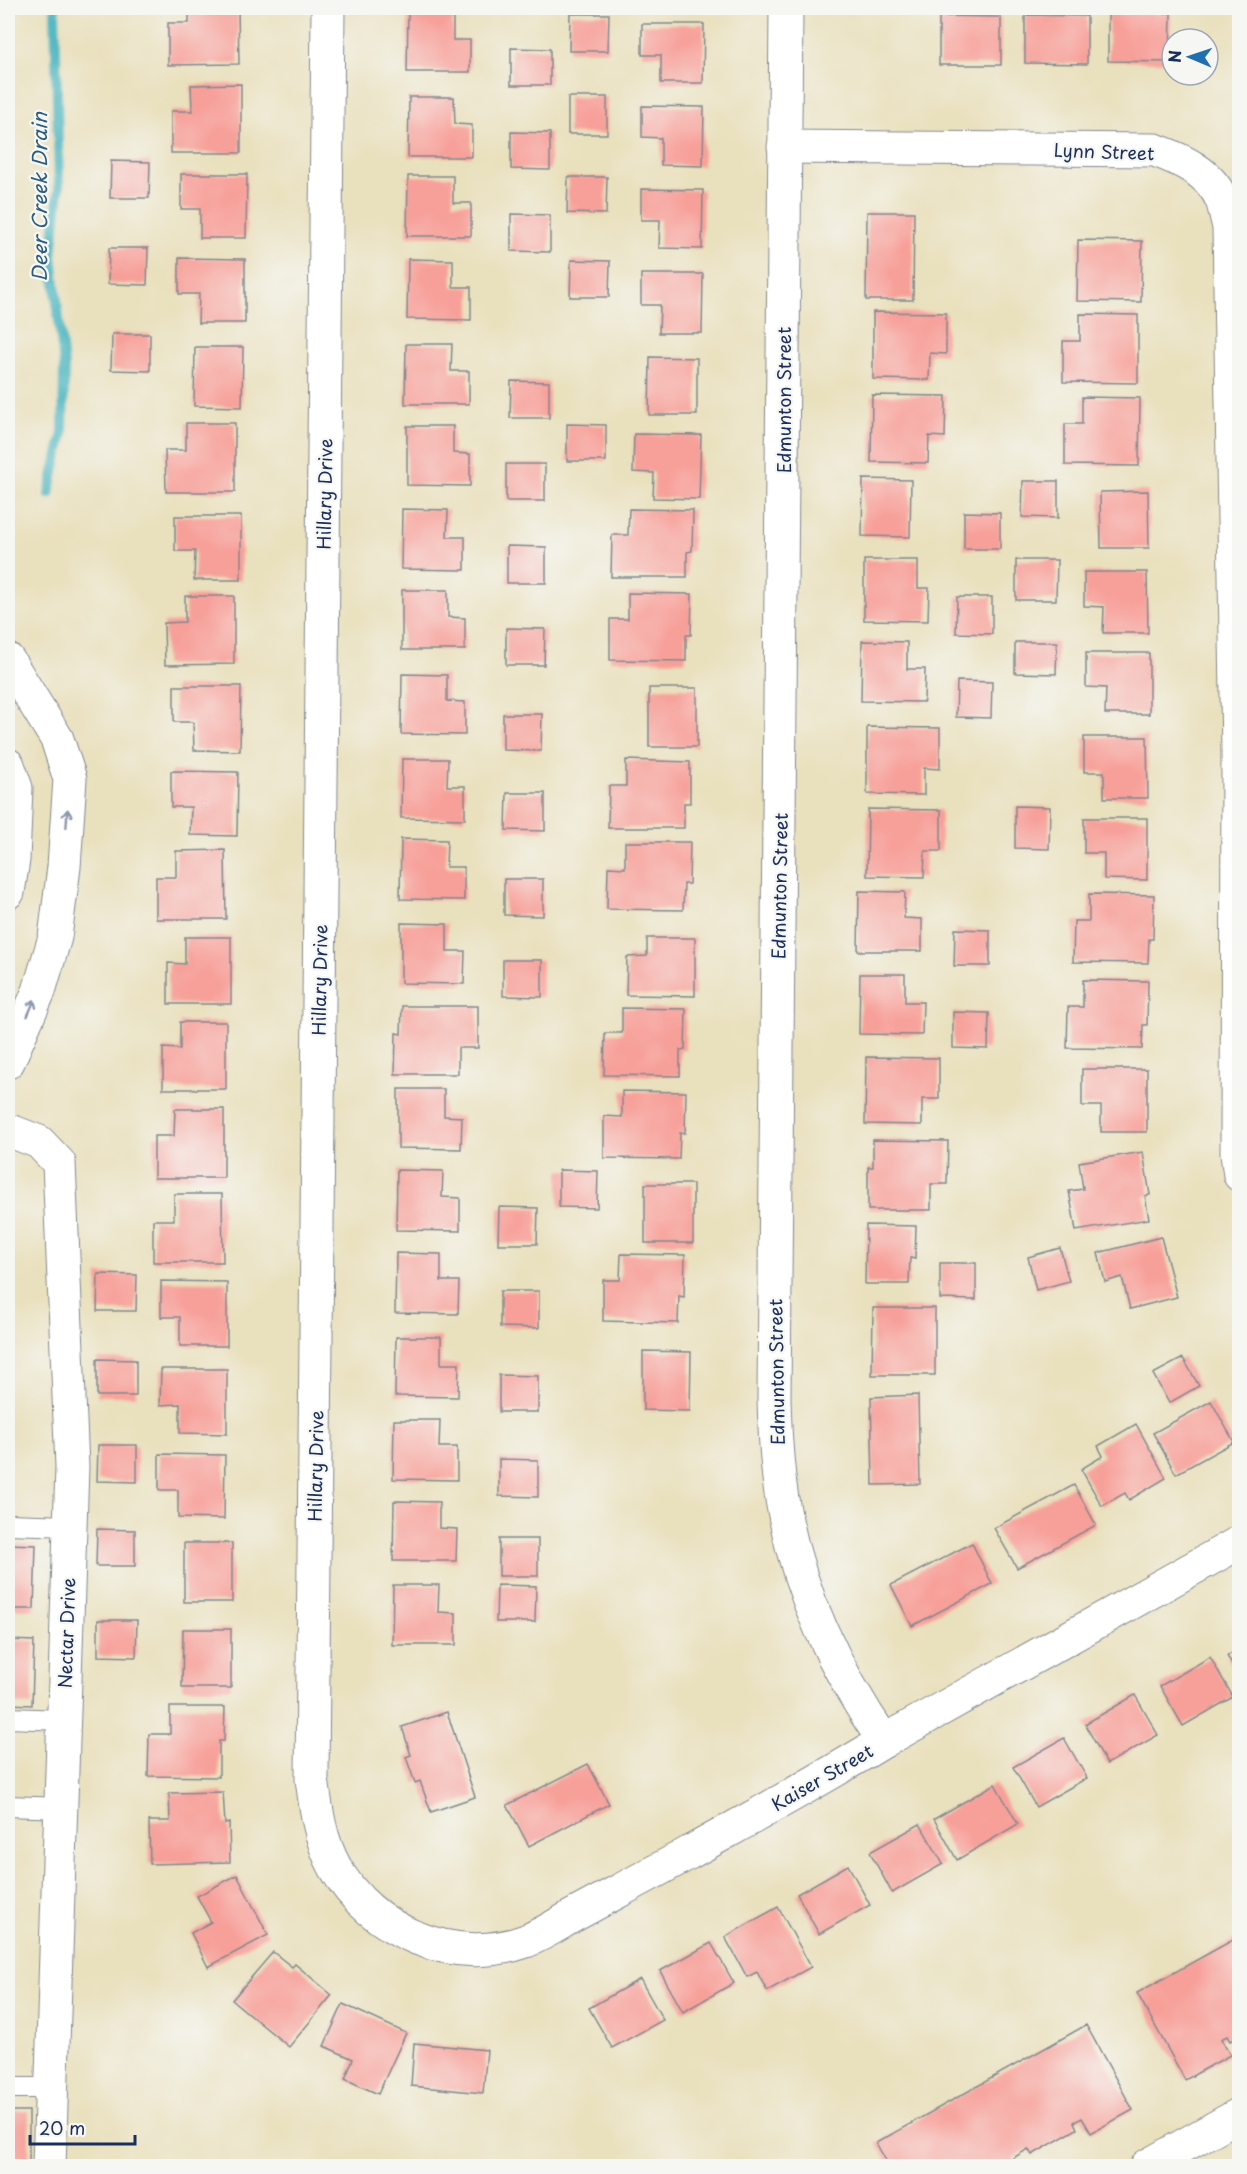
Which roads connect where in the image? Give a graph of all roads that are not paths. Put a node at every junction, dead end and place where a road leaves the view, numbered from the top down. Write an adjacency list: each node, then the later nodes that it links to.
1 (328, 8): 20 (street, Hillary Drive)
2 (786, 8): 3 (street, Edmunton Street)
3 (784, 147): 11 (street, Lynn Street); 17 (street, Edmunton Street)
4 (8, 660): 7 (street, one-way to 4)
5 (8, 765): 6 (street)
6 (10, 860): 7 (street); 8 (street)
7 (64, 867): 9 (street, one-way to 7)
8 (8, 892)
9 (8, 1062)
10 (8, 1130): 13 (street, Nectar Drive)
11 (1239, 1175)
12 (8, 1524): 13 (lane)
13 (70, 1526): 16 (street, Nectar Drive)
14 (1239, 1542): 17 (street, Kaiser Street)
15 (8, 1718): 16 (lane)
16 (63, 1720): 19 (street, Nectar Drive)
17 (884, 1741): 20 (street, Kaiser Street)
18 (8, 1806): 19 (lane)
19 (61, 1808): 22 (street, Nectar Drive)
20 (389, 1926)
21 (8, 2088): 22 (lane)
22 (52, 2088): 24 (street, Nectar Drive)
23 (1239, 2114): 25 (street)
24 (49, 2166)
25 (1147, 2166)

